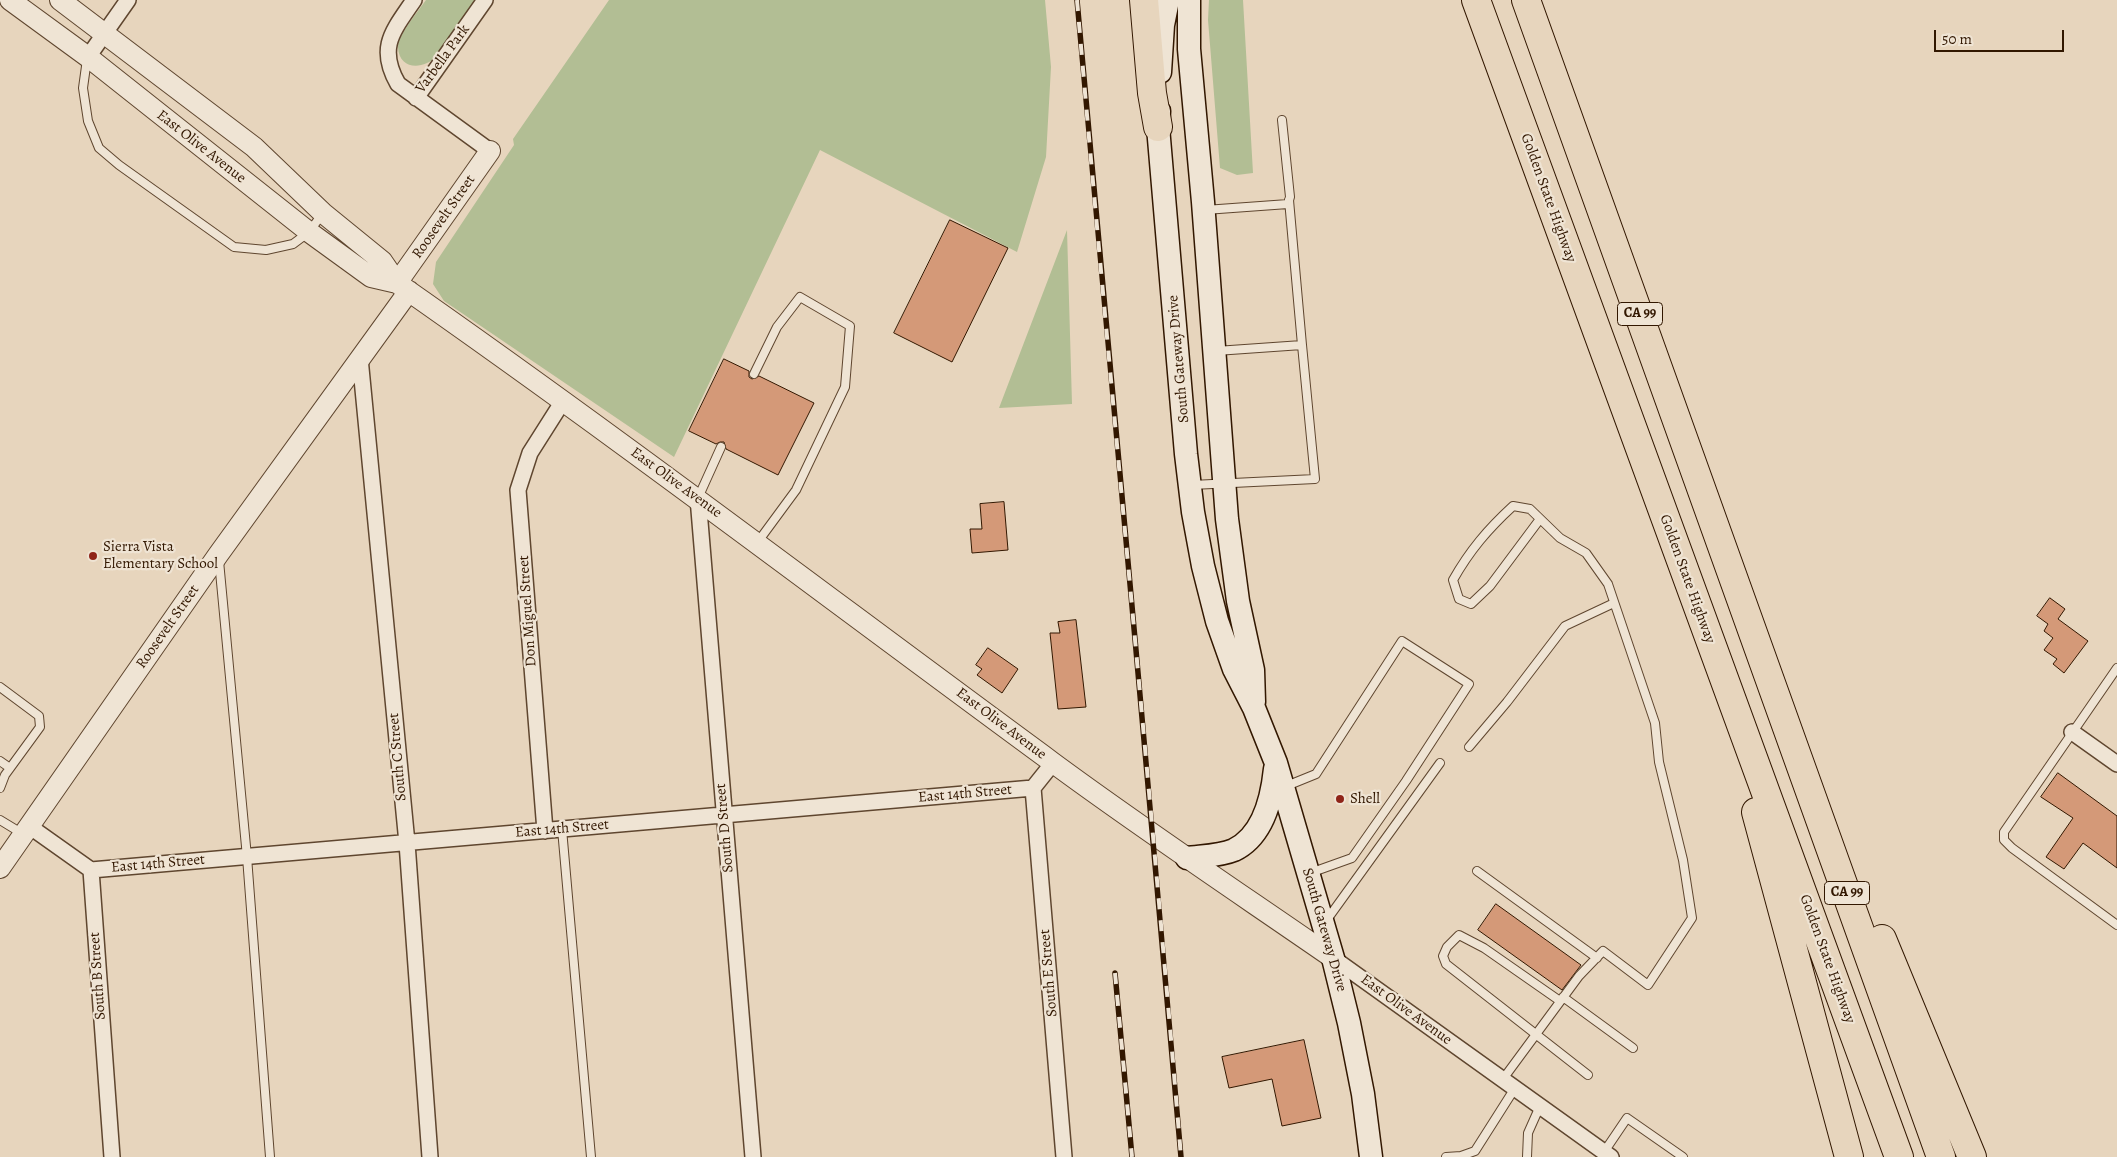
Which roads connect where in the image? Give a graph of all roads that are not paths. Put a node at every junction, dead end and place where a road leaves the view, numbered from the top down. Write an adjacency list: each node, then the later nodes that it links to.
1 (10, 0): 12 (street, East Olive Avenue)
2 (60, 0): 11 (street, East Olive Avenue)
3 (128, 0): 11 (street)
4 (414, 0): 13 (street, Varbella Park)
5 (485, 0): 13 (street, Varbella Park)
6 (1144, 0): 15 (highway)
7 (1168, 0): 15 (main road, South Gateway Drive)
8 (1189, 0): 18 (main road, South Gateway Drive)
9 (1476, 0): 37 (highway, Golden State Highway / CA 99)
10 (1526, 0): 36 (highway, CA 99)
11 (105, 32): 12 (street); 20 (street, East Olive Avenue)
12 (88, 57): 21 (street, East Olive Avenue); 21 (lane)
13 (416, 98): 16 (street)
14 (1282, 120): 17 (lane)
15 (1158, 127): 19 (main road, South Gateway Drive)
16 (490, 151): 22 (street, Roosevelt Street)
17 (1289, 200): 18 (lane); 23 (lane)
18 (1203, 210): 19 (main road); 24 (main road, South Gateway Drive)
19 (1166, 212): 30 (main road, South Gateway Drive)
20 (323, 213): 21 (lane); 22 (street, East Olive Avenue)
21 (309, 232): 22 (street, East Olive Avenue)
22 (403, 287): 25 (street, Roosevelt Street); 27 (street, East Olive Avenue)
23 (1302, 345): 24 (lane); 29 (lane)
24 (1214, 351): 29 (main road, South Gateway Drive)
25 (360, 358): 34 (street, Roosevelt Street); 57 (street, South C Street)
26 (754, 374): 33 (lane)
27 (563, 401): 31 (street, East Olive Avenue); 56 (street, Don Miguel Street)
28 (722, 447): 31 (lane)
29 (1224, 484): 30 (lane); 40 (main road, South Gateway Drive)
30 (1190, 485): 40 (main road, South Gateway Drive)
31 (698, 498): 33 (street, East Olive Avenue); 52 (street, South D Street)
32 (1540, 519): 32 (lane); 35 (lane)
33 (757, 543): 44 (street, East Olive Avenue)
34 (218, 555): 55 (street, Roosevelt Street); 58 (lane)
35 (1614, 603): 42 (lane); 67 (lane)
36 (1753, 628): 88 (highway, CA 99); 89 (highway)
37 (1710, 639): 86 (highway); 87 (highway, Golden State Highway / CA 99)
38 (2117, 668): 41 (lane)
39 (0, 687): 48 (lane)
40 (1254, 708): 45 (main road, South Gateway Drive)
41 (2072, 732): 47 (street); 65 (lane)
42 (1469, 747)
43 (0, 761): 48 (lane)
44 (1053, 763): 50 (street); 59 (street, East Olive Avenue)
45 (1276, 763): 51 (main road, South Gateway Drive); 59 (main road)
46 (1440, 764): 64 (lane)
47 (2117, 764)
48 (10, 768): 49 (lane)
49 (0, 788)
50 (1033, 788): 52 (street, East 14th Street); 81 (street, South E Street)
51 (1283, 788): 63 (main road, South Gateway Drive); 63 (lane)
52 (724, 815): 54 (street, East 14th Street); 80 (street, South D Street)
53 (0, 820): 55 (lane)
54 (562, 829): 56 (street, East 14th Street); 79 (lane)
55 (26, 830): 60 (street, Roosevelt Street); 61 (street)
56 (545, 831): 57 (street, East 14th Street)
57 (406, 843): 58 (street, East 14th Street); 78 (street, South C Street)
58 (247, 857): 61 (street, East 14th Street); 77 (lane)
59 (1187, 858): 66 (street, East Olive Avenue)
60 (0, 868)
61 (90, 870): 76 (street, South B Street)
62 (1477, 872): 67 (lane)
63 (1308, 874): 64 (main road, South Gateway Drive)
64 (1323, 925): 66 (main road, South Gateway Drive)
65 (2117, 925)
66 (1333, 958): 72 (street, East Olive Avenue); 82 (main road, South Gateway Drive)
67 (1597, 958): 68 (lane)
68 (1562, 999): 69 (lane); 69 (lane); 70 (lane)
69 (1535, 1035): 71 (lane); 72 (lane)
70 (1633, 1048)
71 (1588, 1075)
72 (1509, 1084): 73 (street, East Olive Avenue); 74 (lane)
73 (1540, 1106): 75 (street, East Olive Avenue); 84 (lane)
74 (1475, 1154): 83 (lane)
75 (1608, 1154): 85 (lane)
76 (112, 1157)
77 (270, 1157)
78 (430, 1157)
79 (591, 1157)
80 (753, 1157)
81 (1064, 1157)
82 (1371, 1157)
83 (1446, 1157)
84 (1527, 1157)
85 (1683, 1157)
86 (1849, 1157)
87 (1899, 1157)
88 (1941, 1157)
89 (1972, 1157)

